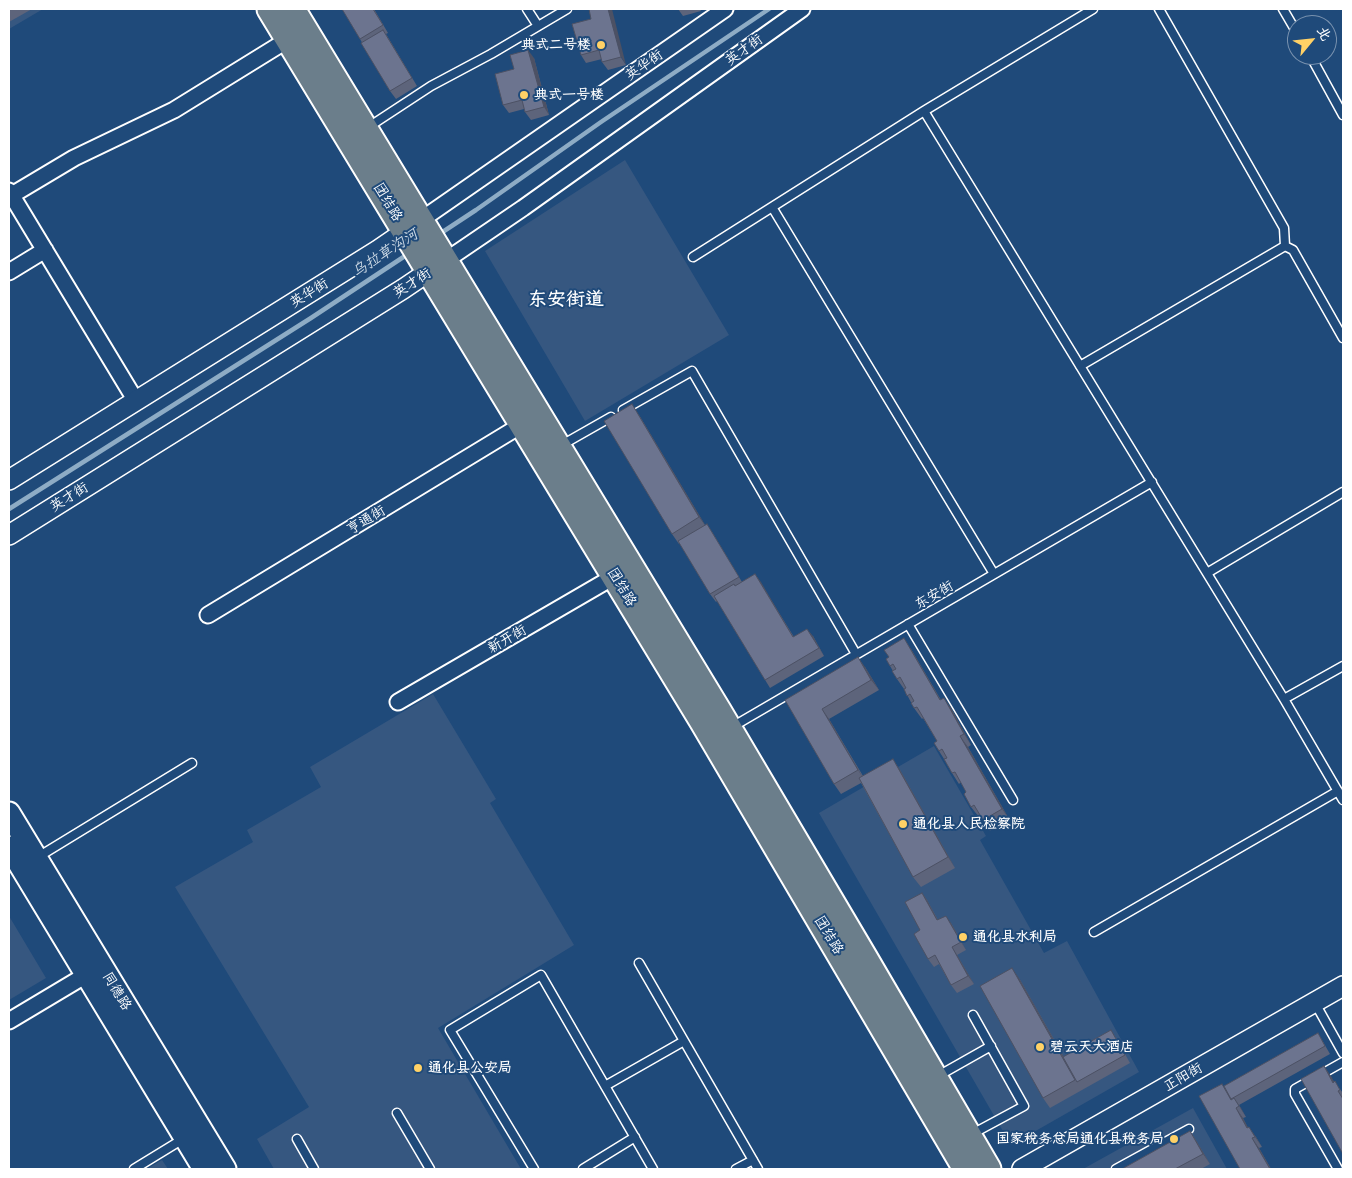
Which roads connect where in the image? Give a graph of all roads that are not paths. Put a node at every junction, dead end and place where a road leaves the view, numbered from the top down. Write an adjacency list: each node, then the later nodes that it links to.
1 (270, 9): 10 (highway, 团结路)
2 (292, 9): 14 (highway, 团结路)
3 (527, 9): 9 (lane)
4 (568, 9): 9 (lane)
5 (725, 9): 17 (street, 英华街)
6 (802, 9): 21 (street, 英才街)
7 (1093, 9): 12 (lane)
8 (1159, 9): 18 (lane)
9 (538, 26): 14 (lane)
10 (289, 39): 15 (street); 17 (highway, 团结路)
11 (1316, 65): 13 (lane)
12 (924, 111): 16 (lane); 24 (lane)
13 (1343, 115)
14 (365, 129): 17 (highway, 团结路)
15 (10, 193): 19 (street)
16 (772, 207): 20 (lane); 33 (lane)
17 (413, 226): 21 (highway, 团结路); 25 (street, 英华街)
18 (1285, 246): 23 (lane); 24 (lane)
19 (45, 250): 22 (street); 25 (street)
20 (693, 257)
21 (438, 266): 26 (highway, 团结路); 27 (highway, 团结路); 31 (street, 英才街)
22 (9, 272)
23 (1343, 338)
24 (1080, 366): 29 (lane)
25 (136, 401): 28 (street, 英华街)
26 (523, 424): 34 (highway, 团结路); 35 (street, 亨通街)
27 (558, 447): 37 (lane); 41 (highway, 团结路)
28 (9, 480)
29 (1152, 482): 32 (lane); 33 (lane, 东安街)
30 (1343, 492): 32 (lane)
31 (9, 535)
32 (1207, 572): 39 (lane)
33 (994, 574): 36 (lane, 东安街)
34 (615, 576): 40 (street, 新开街); 79 (highway, 团结路)
35 (208, 615)
36 (908, 624): 37 (lane, 东安街); 44 (lane)
37 (856, 654): 41 (lane, 东安街)
38 (1343, 666): 39 (lane)
39 (1284, 699): 43 (lane)
40 (398, 702)
41 (729, 729): 60 (highway, 团结路)
42 (192, 763): 48 (lane)
43 (1338, 791): 45 (lane); 49 (lane)
44 (1013, 800)
45 (1343, 800)
46 (9, 813): 48 (main road, 同德路)
47 (9, 847): 51 (main road, 同德路)
48 (36, 858): 71 (main road, 同德路)
49 (1094, 932)
50 (639, 963): 56 (lane)
51 (86, 975): 55 (street); 66 (main road, 同德路)
52 (1343, 986): 53 (street, 正阳街)
53 (1314, 1002): 58 (lane); 81 (street, 正阳街)
54 (973, 1015): 57 (lane)
55 (9, 1021)
56 (684, 1041): 61 (lane); 68 (lane)
57 (991, 1046): 60 (lane); 64 (lane)
58 (1343, 1053)
59 (1343, 1062): 83 (lane)
60 (934, 1078): 64 (highway, 团结路)
61 (605, 1086): 65 (lane); 74 (lane)
62 (397, 1113): 73 (lane)
63 (1189, 1128): 82 (lane)
64 (969, 1136): 80 (highway, 团结路)
65 (635, 1137): 75 (lane); 76 (lane)
66 (185, 1138): 69 (lane); 70 (main road, 同德路)
67 (296, 1139): 72 (lane)
68 (752, 1160): 77 (lane); 78 (lane)
69 (134, 1169)
70 (204, 1169)
71 (225, 1169)
72 (314, 1169)
73 (430, 1169)
74 (534, 1169)
75 (583, 1169)
76 (653, 1169)
77 (736, 1169)
78 (758, 1169)
79 (966, 1169)
80 (988, 1169)
81 (1022, 1169)
82 (1116, 1169)
83 (1338, 1169)

